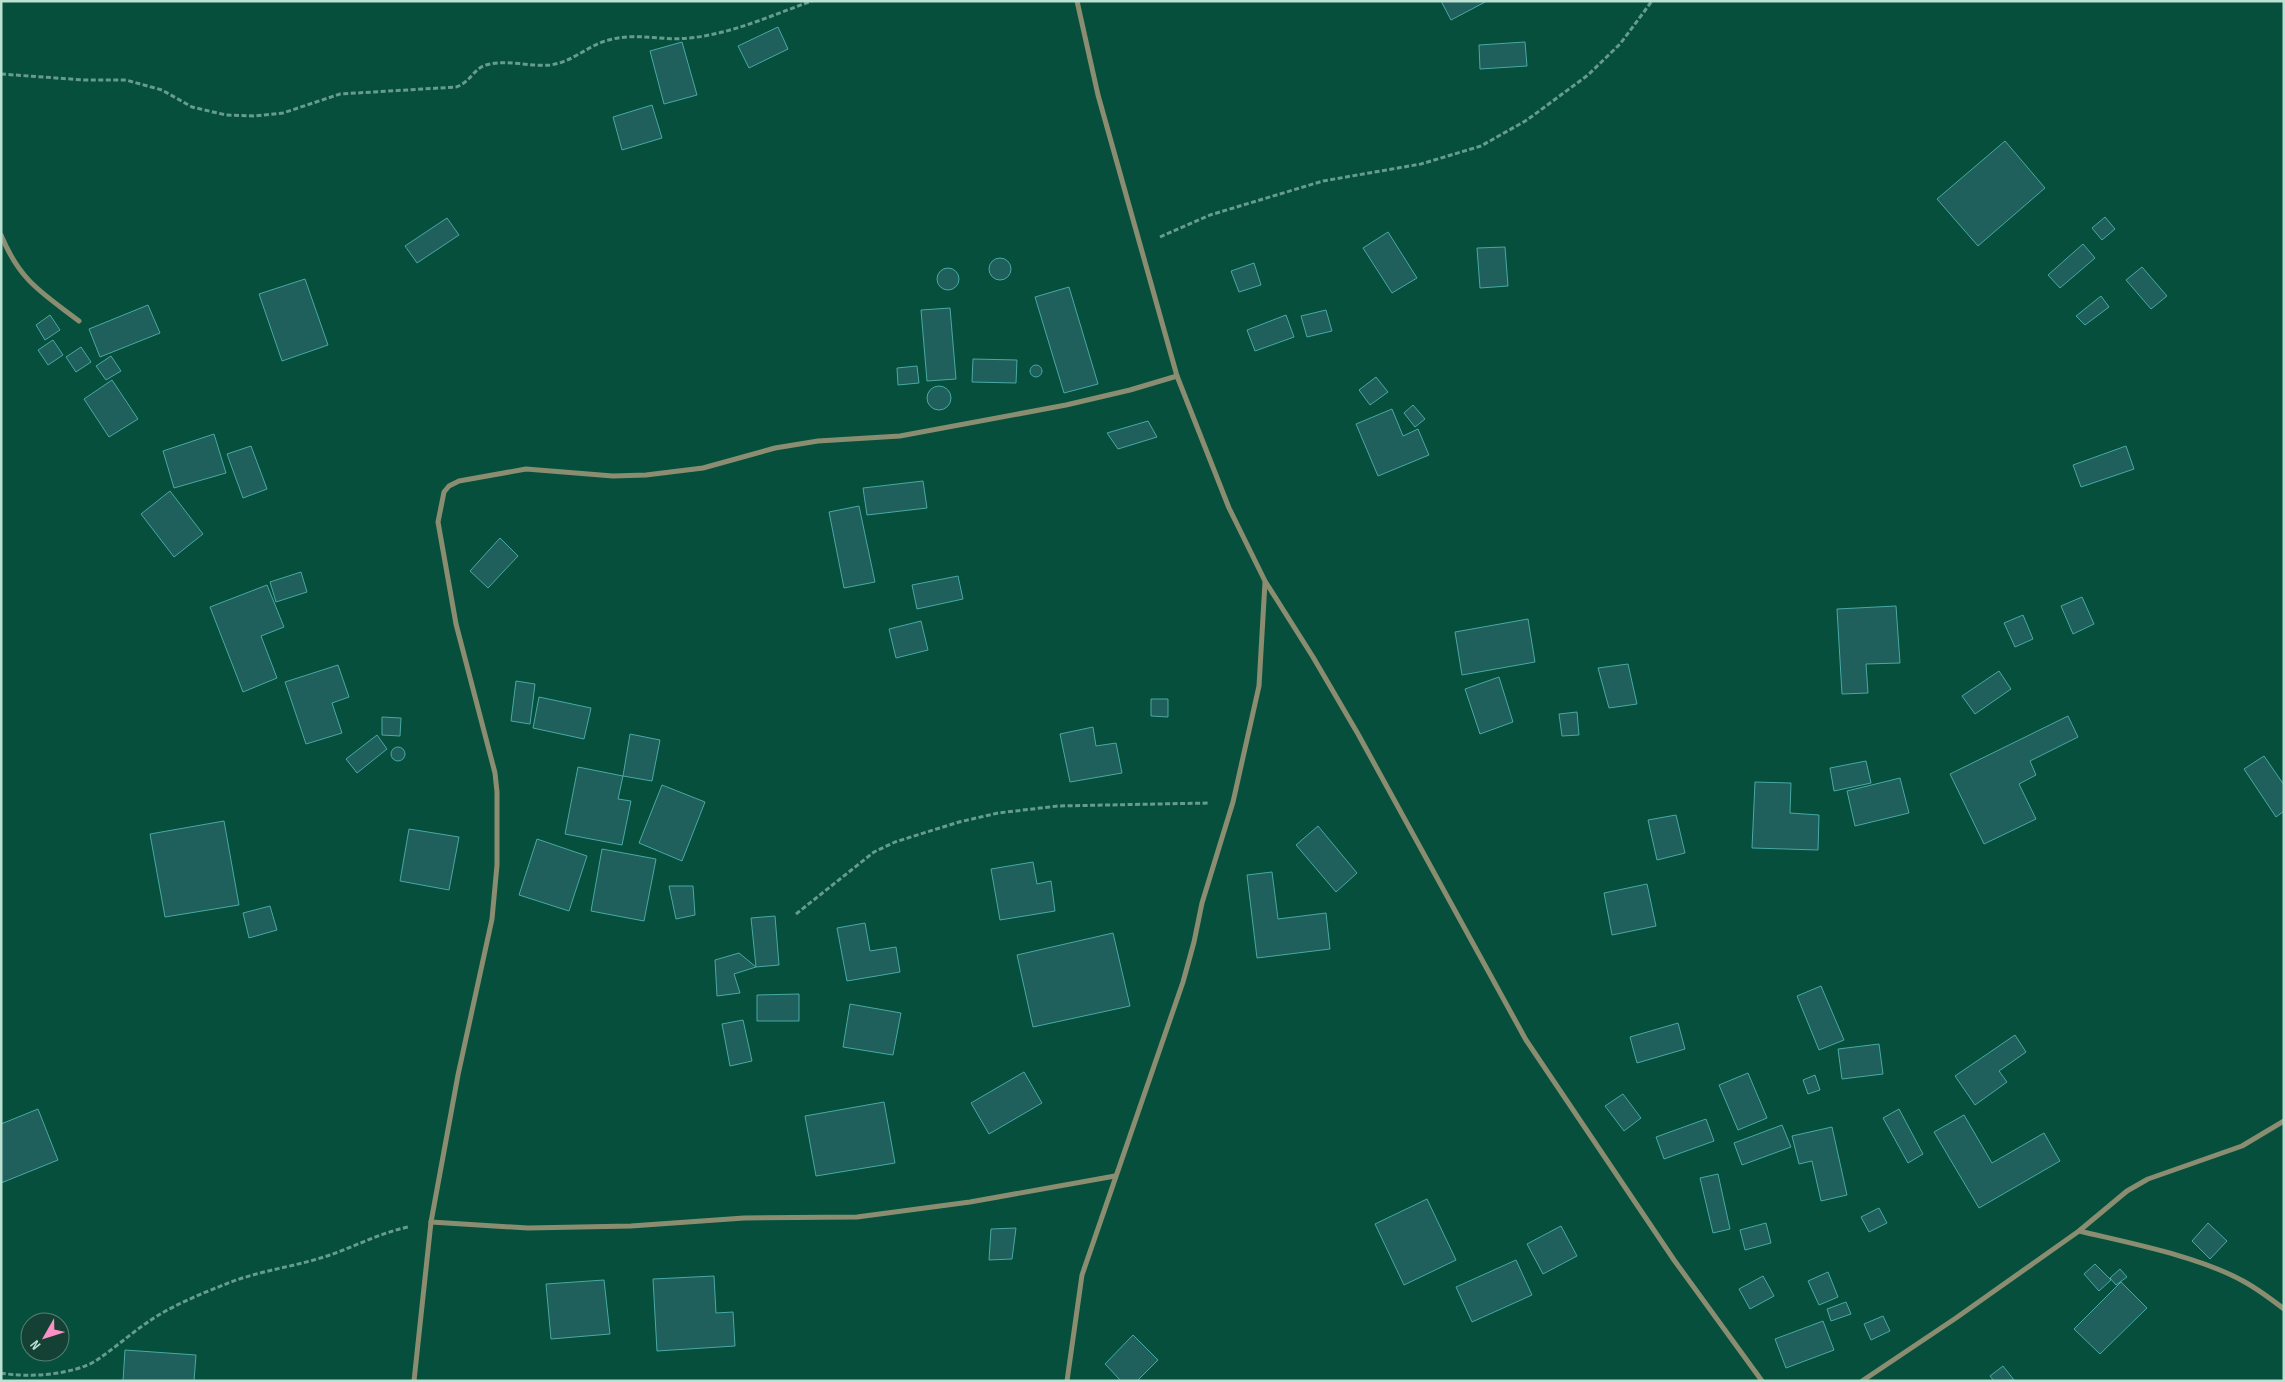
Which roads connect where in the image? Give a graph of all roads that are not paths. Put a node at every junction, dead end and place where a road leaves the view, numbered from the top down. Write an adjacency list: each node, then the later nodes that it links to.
1 (1077, 1): 4 (street)
2 (1, 235): 3 (street)
3 (79, 321)
4 (1177, 376): 5 (street); 8 (street)
5 (1265, 581): 7 (street); 13 (street)
6 (2284, 1121): 9 (street)
7 (1115, 1176): 8 (street); 12 (street)
8 (430, 1222): 11 (street)
9 (2079, 1231): 10 (street); 14 (street)
10 (2284, 1309)
11 (414, 1381)
12 (1067, 1381)
13 (1762, 1381)
14 (1862, 1381)

